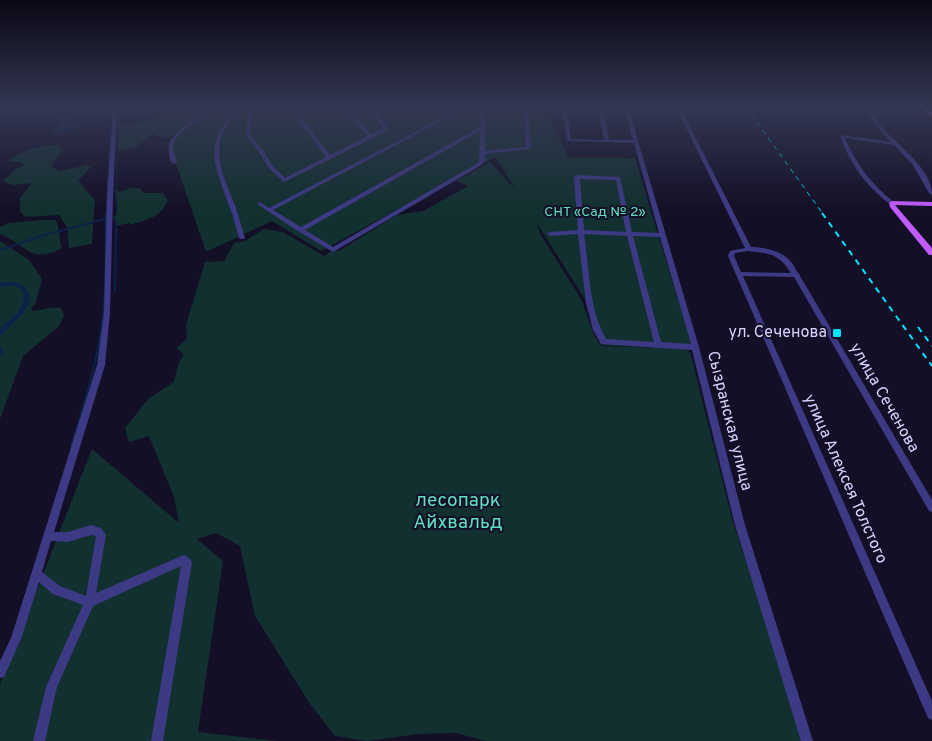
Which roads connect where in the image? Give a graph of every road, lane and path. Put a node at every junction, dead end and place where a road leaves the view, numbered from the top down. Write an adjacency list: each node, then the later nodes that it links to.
1 (113, 142): 39 (street)
2 (171, 142): 20 (street)
3 (219, 142): 31 (street)
4 (253, 142): 19 (street)
5 (317, 142): 19 (street)
6 (362, 142): 19 (street)
7 (400, 142): 25 (street)
8 (456, 142): 26 (street)
9 (482, 142): 18 (street)
10 (529, 142): 18 (street)
11 (624, 142): 12 (street)
12 (636, 142): 30 (street, Сызранская улица)
13 (695, 142): 32 (street)
14 (844, 142): 23 (street)
15 (878, 142): 17 (street)
16 (892, 142): 17 (street)
17 (894, 144): 21 (street)
18 (482, 153): 26 (street)
19 (329, 158)
20 (174, 162)
21 (932, 193)
22 (260, 204): 25 (street)
23 (892, 204): 24 (main road); 33 (main road)
24 (932, 204)
25 (269, 210): 26 (street)
26 (300, 230)
27 (581, 232): 28 (street); 29 (street); 29 (street); 36 (street)
28 (550, 234)
29 (631, 234): 30 (street); 36 (street)
30 (662, 235): 37 (street, Сызранская улица)
31 (242, 238)
32 (749, 250): 34 (street, улица Алексея Толстого); 35 (street, улица Сеченова)
33 (932, 253)
34 (739, 274): 35 (street); 43 (street, улица Алексея Толстого)
35 (797, 276): 38 (street, улица Сеченова)
36 (658, 344): 37 (street)
37 (695, 347): 46 (street, Сызранская улица)
38 (932, 508)
39 (50, 536): 40 (street); 41 (street)
40 (37, 574): 41 (street); 42 (street)
41 (89, 602): 44 (street); 45 (street)
42 (0, 673)
43 (932, 714)
44 (39, 741)
45 (157, 741)
46 (807, 741)

